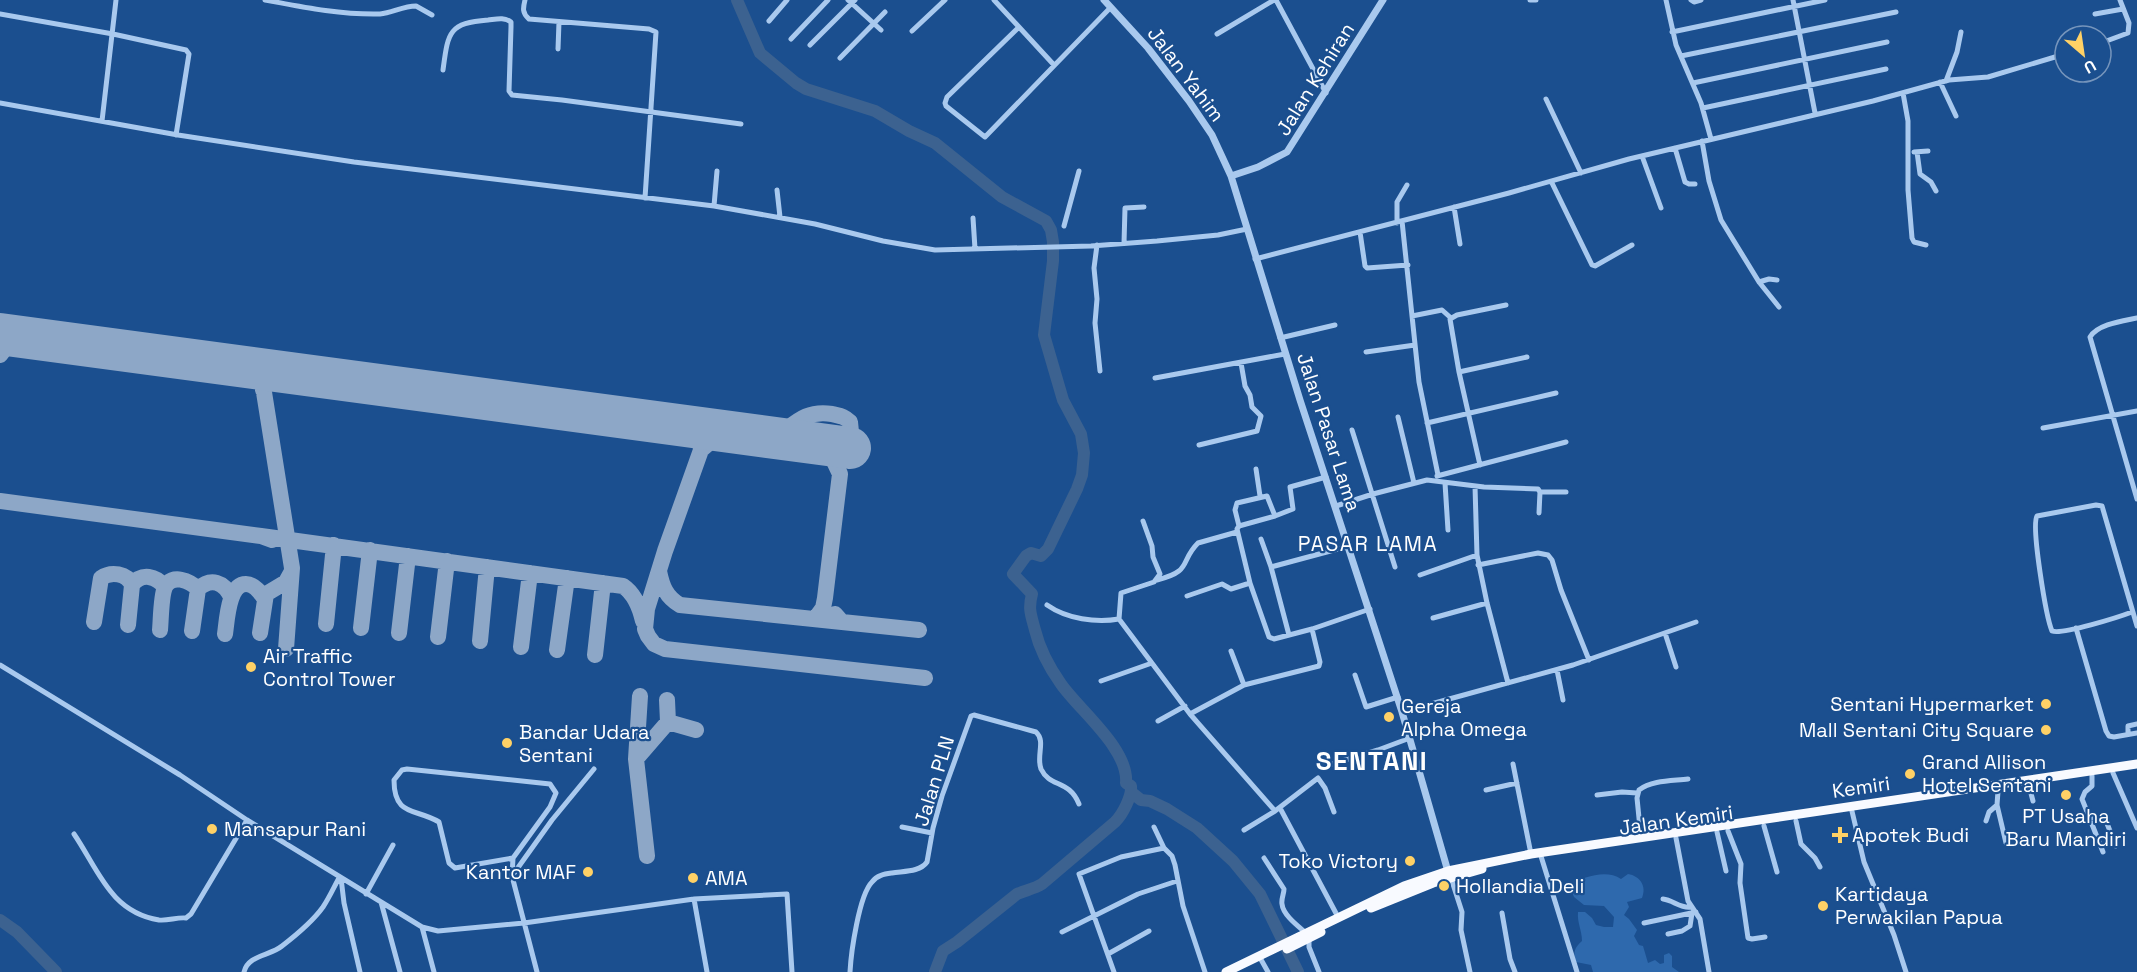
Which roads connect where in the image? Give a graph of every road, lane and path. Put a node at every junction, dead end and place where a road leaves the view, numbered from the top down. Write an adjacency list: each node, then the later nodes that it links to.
1 (116, 0): 36 (street)
2 (265, 0): 26 (street)
3 (525, 0): 28 (street)
4 (787, 0): 27 (street)
5 (828, 0): 38 (street)
6 (945, 0): 32 (street)
7 (994, 0): 30 (street)
8 (1104, 0): 20 (street, Jalan Yahim)
9 (1275, 0): 37 (street); 53 (street)
10 (1383, 0): 53 (street, Jalan Kehiran)
11 (1530, 0): 12 (street)
12 (1536, 0)
13 (1666, 0): 33 (street)
14 (1691, 0): 15 (street)
15 (1701, 0)
16 (1825, 0): 19 (street)
17 (2120, 0): 21 (street)
18 (852, 1): 29 (street); 41 (street)
19 (1793, 3): 33 (street); 34 (street)
20 (1111, 7): 47 (street); 74 (street, Jalan Yahim)
21 (2124, 9): 25 (street); 39 (street)
22 (885, 12): 29 (street)
23 (1896, 12): 34 (street)
24 (0, 14): 36 (street)
25 (2095, 14)
26 (432, 15)
27 (769, 21)
28 (559, 22): 42 (street); 58 (street)
29 (874, 23): 31 (street); 44 (street)
30 (1019, 27): 47 (street); 47 (street)
31 (881, 30)
32 (912, 30)
33 (1672, 32): 43 (street)
34 (1799, 32): 43 (street); 46 (street)
35 (1961, 32): 51 (street)
36 (113, 34): 61 (street); 63 (street)
37 (1217, 34)
38 (791, 39)
39 (2113, 39)
40 (1887, 42): 46 (street)
41 (810, 45)
42 (558, 49)
43 (1681, 56): 50 (street)
44 (840, 58)
45 (2053, 58): 51 (street)
46 (1804, 59): 50 (street); 52 (street)
47 (1054, 65)
48 (1886, 69): 52 (street)
49 (443, 70): 58 (street)
50 (1693, 83): 57 (street)
51 (1947, 83): 54 (street); 60 (street)
52 (1809, 86): 57 (street); 59 (street)
53 (1326, 93): 74 (street, Jalan Kehiran)
54 (1904, 98): 59 (street); 69 (street)
55 (1546, 99): 73 (street)
56 (0, 103): 61 (street)
57 (1703, 108): 64 (street)
58 (651, 111): 62 (street); 80 (street)
59 (1815, 113): 64 (street)
60 (1956, 116)
61 (102, 121): 63 (street)
62 (741, 124)
63 (176, 135): 80 (street)
64 (1711, 139): 65 (street)
65 (1702, 145): 67 (street); 100 (street)
66 (1928, 151): 68 (street)
67 (1676, 152): 70 (street); 76 (street)
68 (1917, 152): 69 (street); 79 (street)
69 (1909, 153): 95 (street)
70 (1643, 160): 73 (street); 84 (street)
71 (717, 171): 81 (street)
72 (1079, 171): 88 (street)
73 (1581, 173): 75 (street)
74 (1230, 176): 89 (street, Jalan Pasar Lama)
75 (1553, 180): 83 (street); 94 (street)
76 (1695, 184)
77 (1407, 185): 87 (street)
78 (777, 190): 85 (street)
79 (1936, 191)
80 (645, 198): 81 (street)
81 (714, 206): 85 (street)
82 (1144, 207): 91 (street)
83 (1454, 207): 87 (street); 92 (street)
84 (1661, 208)
85 (780, 217): 96 (street)
86 (973, 218): 96 (street)
87 (1400, 222): 90 (street); 98 (street)
88 (1064, 226)
89 (1247, 229): 91 (street); 97 (street, Jalan Pasar Lama)
90 (1360, 232): 97 (street); 98 (street)
91 (1124, 243): 93 (street)
92 (1460, 244)
93 (1097, 245): 96 (street); 113 (street)
94 (1632, 245)
95 (1926, 245)
96 (975, 249)
97 (1255, 259): 107 (street, Jalan Pasar Lama)
98 (1408, 265): 103 (street)
99 (1777, 280): 100 (street)
100 (1759, 282): 102 (street)
101 (1506, 305): 104 (street)
102 (1779, 307)
103 (1412, 316): 104 (street); 108 (street)
104 (1451, 318): 114 (street)
105 (2137, 318): 119 (street)
106 (1335, 326): 107 (street)
107 (1280, 338): 110 (street, Jalan Pasar Lama)
108 (1415, 345): 109 (street); 121 (street)
109 (1366, 352)
110 (1286, 354): 112 (street); 129 (street, Jalan Pasar Lama)
111 (1527, 357): 114 (street)
112 (1241, 363): 115 (street); 125 (street)
113 (1100, 371)
114 (1459, 372): 118 (street)
115 (1155, 378)
116 (1556, 393): 118 (street)
117 (2137, 411): 119 (street)
118 (1469, 413): 121 (street); 126 (street)
119 (2112, 415): 122 (street); 138 (street)
120 (1398, 417): 131 (street)
121 (1427, 423): 128 (street)
122 (2043, 428)
123 (1352, 430): 136 (street)
124 (1566, 442): 126 (street)
125 (1199, 445)
126 (1480, 465): 128 (street)
127 (1256, 469): 137 (street)
128 (1438, 476): 130 (street)
129 (1326, 477): 139 (street, Jalan Pasar Lama); 141 (street)
130 (1427, 480): 131 (street); 132 (street)
131 (1413, 483): 136 (street)
132 (1445, 483): 133 (street); 144 (street)
133 (1475, 486): 134 (street); 147 (street)
134 (1540, 492): 135 (street); 140 (street)
135 (1566, 492)
136 (1373, 494): 139 (street); 150 (street)
137 (1260, 496): 141 (street); 143 (street)
138 (2137, 499)
139 (1336, 506): 146 (street, Jalan Pasar Lama)
140 (1539, 513)
141 (1275, 516): 143 (street)
142 (1143, 521): 152 (street)
143 (1238, 529): 152 (street); 153 (street)
144 (1448, 530)
145 (1261, 539): 149 (street)
146 (1349, 546): 149 (street); 157 (street, Jalan Pasar Lama)
147 (1476, 555): 148 (street); 151 (street)
148 (1478, 565): 155 (street); 168 (street)
149 (1271, 567): 166 (street)
150 (1395, 567)
151 (1420, 575)
152 (1157, 580): 160 (street)
153 (1250, 583): 154 (street); 166 (street)
154 (1187, 596)
155 (1487, 603): 159 (street); 175 (street)
156 (1047, 605): 160 (street)
157 (1370, 609): 164 (street); 177 (street, Jalan Pasar Lama)
158 (2132, 612): 162 (street); 163 (street); 163 (street)
159 (1433, 618)
160 (1119, 619): 169 (street)
161 (1696, 622): 165 (street)
162 (2137, 626)
163 (2076, 628): 185 (street)
164 (1312, 629): 166 (street); 176 (street)
165 (1665, 633): 168 (street); 171 (street)
166 (1289, 635)
167 (1231, 651): 176 (street)
168 (1589, 660): 172 (street)
169 (1152, 663): 174 (street); 179 (street)
170 (0, 665): 208 (street)
171 (1676, 667)
172 (1557, 670): 175 (street); 178 (street)
173 (1355, 675): 177 (street)
174 (1101, 681)
175 (1508, 683): 180 (street)
176 (1244, 686): 181 (street)
177 (1398, 697): 180 (street, Jalan Pasar Lama)
178 (1563, 700)
179 (1185, 706): 181 (street); 182 (street)
180 (1402, 712): 186 (street, Jalan Pasar Lama)
181 (1190, 714): 204 (street)
182 (1158, 721)
183 (2137, 724): 185 (street)
184 (2137, 733): 185 (street)
185 (2128, 734)
186 (1410, 738): 189 (street); 233 (street, Jalan Pasar Lama)
187 (1513, 764): 195 (street)
188 (2137, 764): 205 (highway, Kemiri)
189 (1326, 765)
190 (594, 769): 234 (street)
191 (2137, 770): 192 (highway, Jalan Kemiri)
192 (2113, 773): 193 (highway, Jalan Kemiri); 215 (street)
193 (2092, 776): 196 (highway, Jalan Kemiri); 207 (street)
194 (1688, 779): 199 (street)
195 (1517, 783): 197 (street); 227 (street)
196 (2029, 786): 198 (highway, Jalan Kemiri); 201 (street)
197 (1486, 790)
198 (1998, 790): 203 (street); 205 (highway, Jalan Kemiri)
199 (1637, 794): 200 (street); 220 (street)
200 (1596, 795)
201 (2033, 801)
202 (1078, 804): 218 (street, Jalan PLN)
203 (1997, 805): 210 (street); 222 (street)
204 (1277, 809): 206 (street); 216 (street); 244 (street)
205 (1852, 810): 209 (highway, Jalan Kemiri); 214 (highway, Kemiri); 273 (street)
206 (1334, 812)
207 (2089, 818): 224 (street); 226 (street)
208 (247, 820): 219 (street); 235 (street)
209 (1796, 821): 211 (highway, Jalan Kemiri); 230 (street)
210 (1986, 821)
211 (1764, 826): 214 (highway, Jalan Kemiri); 232 (street)
212 (902, 827): 218 (street)
213 (1154, 827): 225 (street)
214 (1732, 828): 217 (highway, Jalan Kemiri); 220 (highway, Jalan Kemiri); 252 (street)
215 (2137, 828)
216 (1244, 830)
217 (1717, 832): 221 (highway, Jalan Kemiri); 231 (street)
218 (932, 833): 262 (street, Jalan PLN)
219 (74, 834)
220 (1641, 838): 227 (highway, Jalan Kemiri)
221 (1676, 838): 227 (highway, Jalan Kemiri); 241 (street)
222 (2006, 843)
223 (393, 845): 237 (street)
224 (2116, 846)
225 (1164, 848): 236 (street); 243 (street)
226 (2103, 852)
227 (1538, 855): 233 (highway, Jalan Kemiri); 271 (street)
228 (513, 858): 228 (street); 234 (street)
229 (1264, 858): 251 (street)
230 (1820, 867)
231 (1726, 871)
232 (1776, 872)
233 (1449, 874): 244 (highway, Jalan Kemiri); 251 (highway, Jalan Kemiri); 269 (street)
234 (512, 876): 245 (street)
235 (340, 878): 237 (street); 255 (street); 256 (street)
236 (1177, 881): 243 (street); 264 (street)
237 (366, 894): 240 (street)
238 (694, 899): 245 (street); 260 (street); 261 (street)
239 (1663, 899): 241 (street)
240 (381, 902): 247 (street); 257 (street)
241 (1693, 911): 246 (street); 250 (street); 272 (street)
242 (1502, 913): 270 (street)
243 (1094, 916): 248 (street); 253 (street)
244 (1338, 917): 251 (highway, Jalan Kemiri)
245 (524, 923): 247 (street); 259 (street)
246 (1644, 924)
247 (422, 927): 258 (street)
248 (1062, 932)
249 (1149, 932): 253 (street)
250 (1668, 934)
251 (1305, 936): 254 (highway, Jalan Kemiri); 268 (street)
252 (1765, 937)
253 (1108, 954): 263 (street)
254 (1260, 958): 265 (highway, Jalan Kemiri); 266 (highway, Jalan Kemiri); 267 (street)
255 (244, 972)
256 (360, 972)
257 (400, 972)
258 (434, 972)
259 (537, 972)
260 (707, 972)
261 (792, 972)
262 (850, 972)
263 (1114, 972)
264 (1204, 972)
265 (1226, 972)
266 (1240, 972)
267 (1268, 972)
268 (1319, 972)
269 (1470, 972)
270 (1515, 972)
271 (1577, 972)
272 (1709, 972)
273 (1906, 972)

